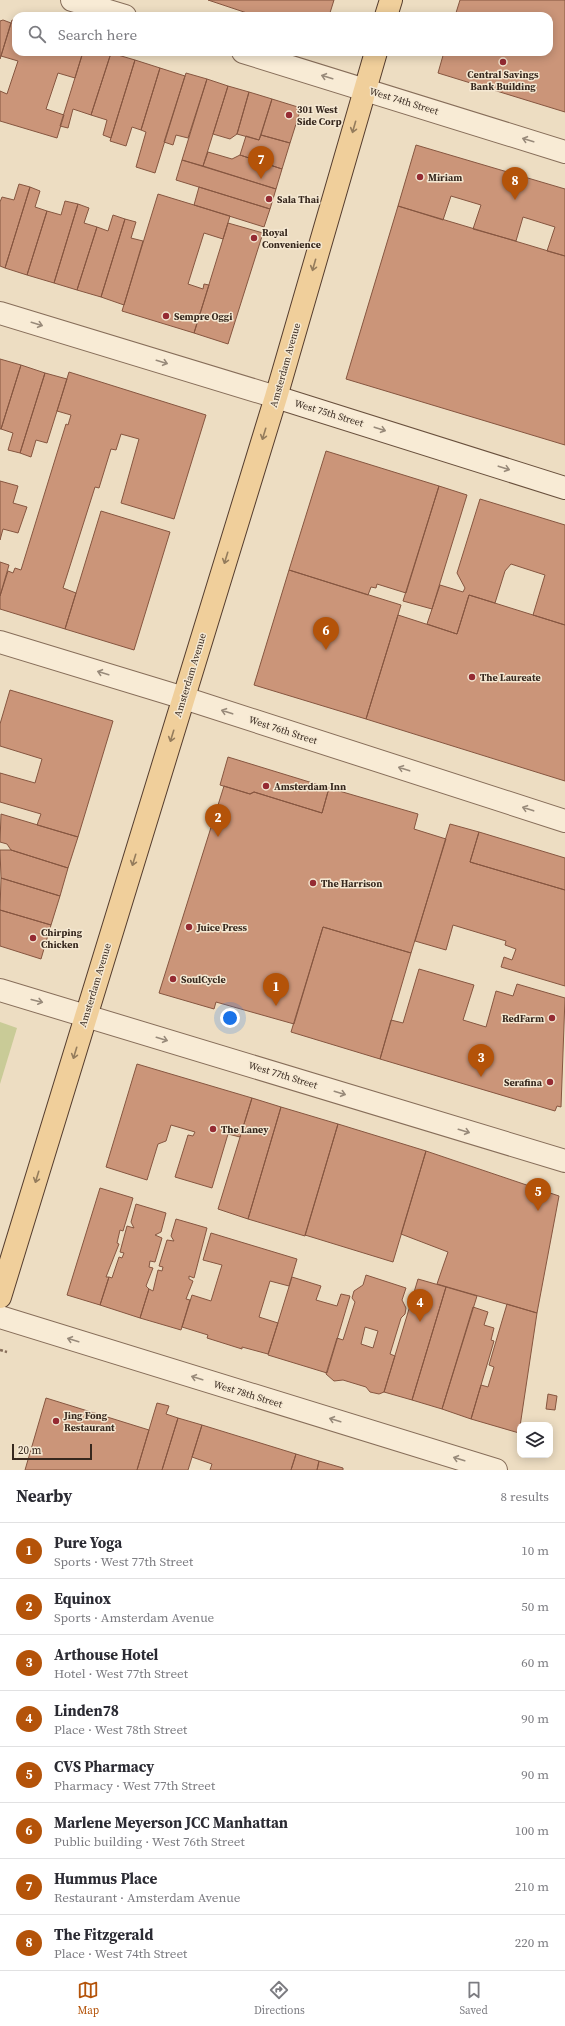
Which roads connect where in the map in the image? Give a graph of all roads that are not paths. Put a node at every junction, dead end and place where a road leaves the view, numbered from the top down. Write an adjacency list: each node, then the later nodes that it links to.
1 (72, 0): 3 (street)
2 (391, 0): 4 (main road)
3 (111, 12)
4 (387, 12)
5 (256, 56): 7 (street, West 74th Street, one-way to 5)
6 (375, 56): 7 (main road, Amsterdam Avenue)
7 (364, 89): 8 (street, West 74th Street, one-way to 7); 10 (main road, Amsterdam Avenue, one-way to 10)
8 (565, 152)
9 (0, 313): 10 (street, West 75th Street, one-way to 10)
10 (276, 397): 11 (street, West 75th Street, one-way to 11); 13 (main road, Amsterdam Avenue, one-way to 13)
11 (565, 488)
12 (0, 642): 13 (street, West 76th Street, one-way to 12)
13 (184, 698): 14 (street, West 76th Street, one-way to 13); 16 (main road, Amsterdam Avenue, one-way to 16)
14 (565, 821)
15 (0, 990): 16 (street, West 77th Street, one-way to 16)
16 (86, 1016): 17 (street, West 77th Street, one-way to 17); 18 (main road, Amsterdam Avenue, one-way to 18)
17 (565, 1161)
18 (0, 1297)
19 (0, 1318): 20 (street, West 78th Street, one-way to 19)
20 (496, 1470)

